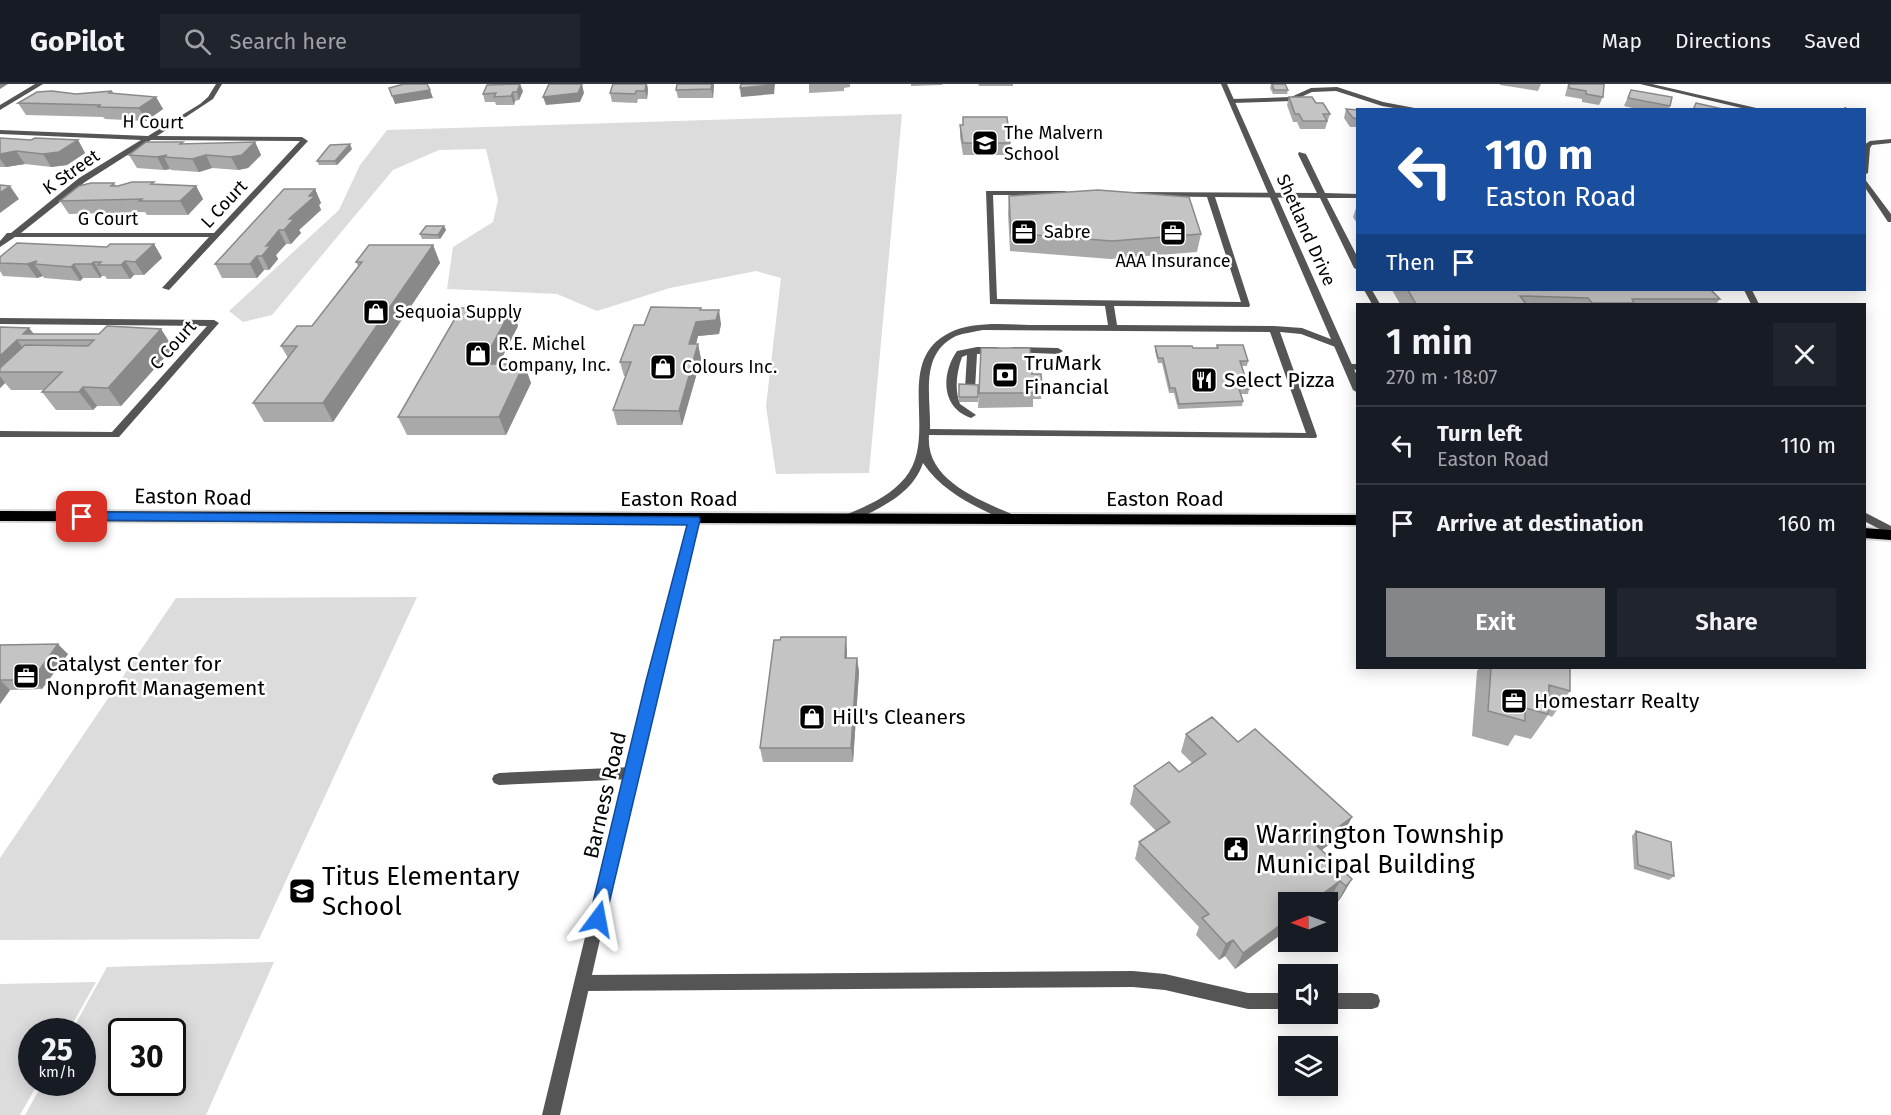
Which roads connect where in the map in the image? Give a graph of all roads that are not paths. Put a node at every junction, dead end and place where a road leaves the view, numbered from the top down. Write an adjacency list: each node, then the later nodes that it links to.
1 (40, 84): 6 (street)
2 (219, 84): 10 (street, K Street)
3 (1224, 84): 5 (street, Shetland Drive)
4 (1643, 84): 8 (street)
5 (1232, 101): 7 (street); 19 (street, Shetland Drive)
6 (0, 108)
7 (1410, 108)
8 (1753, 108)
9 (0, 132): 10 (street, H Court)
10 (151, 138): 12 (street, H Court); 24 (street, K Street)
11 (1890, 140): 13 (street)
12 (304, 141): 25 (street, L Court)
13 (1866, 148)
14 (1302, 154): 20 (street)
15 (1866, 183): 22 (street)
16 (1070, 194): 29 (street)
17 (1127, 194): 18 (street)
18 (1210, 195): 19 (street); 29 (street)
19 (1273, 196): 20 (street); 33 (street, Shetland Drive)
20 (1322, 196): 21 (street); 27 (street)
21 (1356, 198)
22 (1891, 220)
23 (0, 235): 24 (street, G Court)
24 (13, 235): 25 (street, G Court); 26 (street, K Street)
25 (215, 235): 28 (street, L Court)
26 (0, 245)
27 (1356, 264)
28 (166, 288)
29 (1109, 303): 31 (street)
30 (0, 321): 42 (street, C Court)
31 (1113, 328): 32 (street); 40 (street)
32 (1274, 328): 33 (street); 41 (street)
33 (1338, 345): 36 (street, Shetland Drive)
34 (978, 350): 35 (street); 37 (street); 39 (street)
35 (1058, 351)
36 (1353, 367)
37 (970, 389)
38 (970, 402): 39 (street)
39 (971, 415): 41 (street)
40 (924, 432): 41 (street); 43 (street)
41 (975, 433)
42 (0, 434)
43 (923, 448): 46 (street); 48 (street)
44 (0, 516): 47 (highway, Easton Road)
45 (1866, 517): 51 (street)
46 (847, 519): 47 (highway, Easton Road); 48 (highway, Easton Road)
47 (694, 520): 52 (street, Barness Road)
48 (1014, 520): 49 (highway, Easton Road)
49 (1356, 520)
50 (1866, 533): 51 (highway)
51 (1891, 533)
52 (633, 773): 53 (street); 54 (street, Barness Road)
53 (499, 778)
54 (583, 983): 55 (street); 58 (street, Barness Road)
55 (1278, 1001)
56 (1338, 1001): 57 (street)
57 (1372, 1001)
58 (551, 1115)

